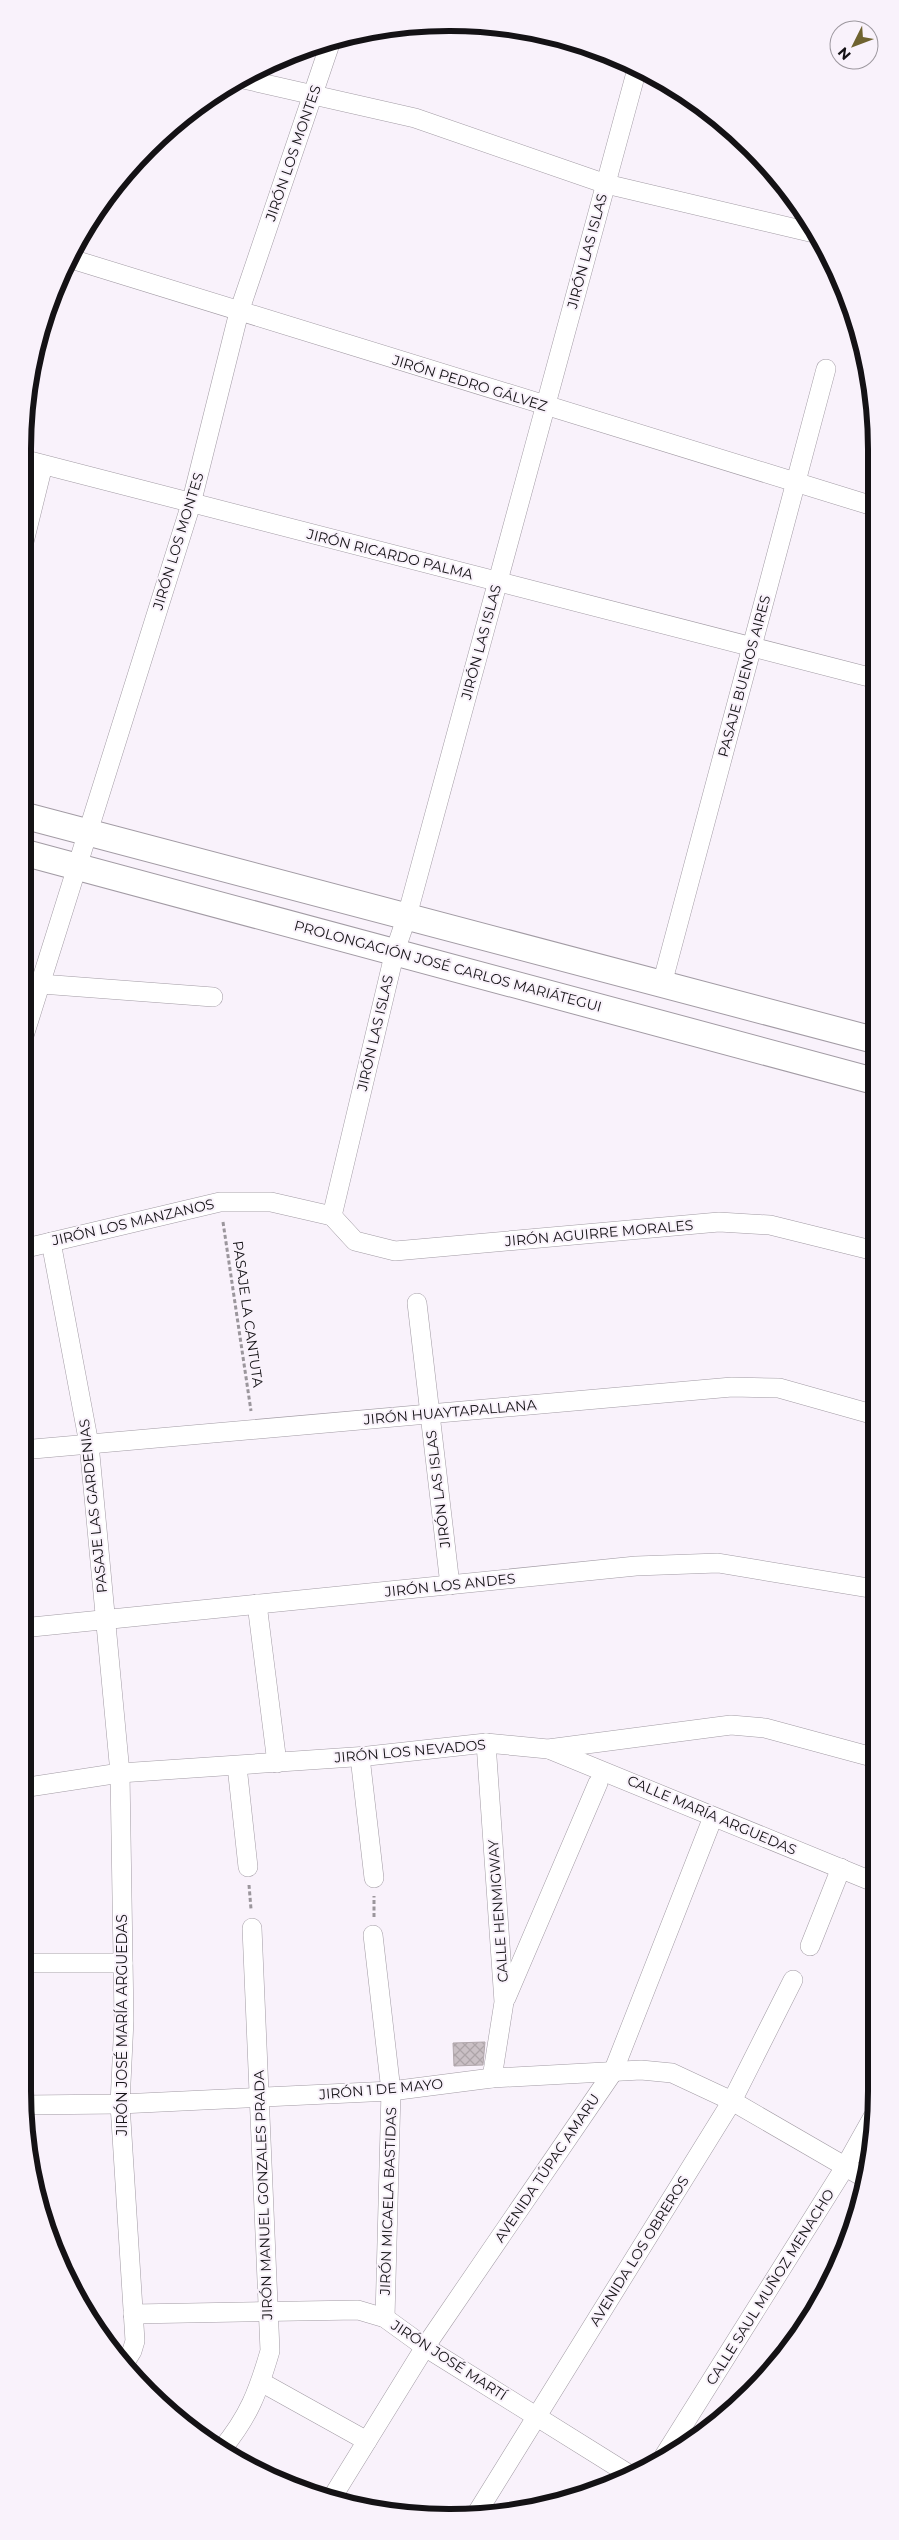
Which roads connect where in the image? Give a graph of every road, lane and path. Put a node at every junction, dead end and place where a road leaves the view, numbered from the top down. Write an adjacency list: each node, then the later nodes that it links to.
1 (328, 49): 4 (street, JIRÓN LOS MONTES)
2 (635, 75): 5 (street, JIRÓN LAS ISLAS)
3 (251, 81): 4 (street)
4 (312, 96): 5 (street); 8 (street, JIRÓN LOS MONTES)
5 (606, 184): 6 (street); 10 (street, JIRÓN LAS ISLAS)
6 (806, 231)
7 (76, 261): 8 (street, JIRÓN PEDRO GÁLVEZ)
8 (239, 312): 10 (street, JIRÓN PEDRO GÁLVEZ); 14 (street, JIRÓN LOS MONTES)
9 (826, 369): 13 (street, PASAJE BUENOS AIRES)
10 (545, 406): 13 (street, JIRÓN PEDRO GÁLVEZ); 17 (street, JIRÓN LAS ISLAS)
11 (31, 462): 12 (street, JIRÓN RICARDO PALMA)
12 (43, 465): 14 (street, JIRÓN RICARDO PALMA); 16 (street)
13 (796, 482): 15 (street, JIRÓN PEDRO GÁLVEZ); 18 (street, PASAJE BUENOS AIRES)
14 (191, 504): 17 (street, JIRÓN RICARDO PALMA); 21 (street, JIRÓN LOS MONTES)
15 (868, 504)
16 (31, 514)
17 (497, 582): 18 (street, JIRÓN RICARDO PALMA); 24 (street, JIRÓN LAS ISLAS)
18 (752, 647): 19 (street, JIRÓN RICARDO PALMA); 27 (street, PASAJE BUENOS AIRES)
19 (868, 677)
20 (31, 817): 21 (street)
21 (88, 831): 23 (street, JIRÓN LOS MONTES); 24 (street)
22 (31, 854): 23 (street, PROLONGACIÓN JOSÉ CARLOS MARIÁTEGUI)
23 (77, 866): 25 (street, PROLONGACIÓN JOSÉ CARLOS MARIÁTEGUI); 26 (street, JIRÓN LOS MONTES)
24 (407, 916): 25 (street, JIRÓN LAS ISLAS); 27 (street)
25 (395, 951): 31 (street, PROLONGACIÓN JOSÉ CARLOS MARIÁTEGUI); 33 (street, JIRÓN LAS ISLAS)
26 (41, 984): 28 (street); 29 (street, JIRÓN LOS MONTES)
27 (662, 984): 30 (street)
28 (213, 997)
29 (31, 1015)
30 (868, 1038)
31 (868, 1079)
32 (220, 1202): 33 (street, JIRÓN LOS MANZANOS); 34 (street, JIRÓN LOS MANZANOS); 40 (path, PASAJE LA CANTUTA)
33 (332, 1216): 36 (street, JIRÓN AGUIRRE MORALES)
34 (51, 1242): 35 (street, JIRÓN LOS MANZANOS); 41 (street, PASAJE LAS GARDENIAS)
35 (31, 1247)
36 (868, 1249)
37 (417, 1303): 39 (street, JIRÓN LAS ISLAS)
38 (868, 1412): 39 (street, JIRÓN HUAYTAPALLANA)
39 (429, 1414): 40 (street, JIRÓN HUAYTAPALLANA); 43 (street, JIRÓN LAS ISLAS)
40 (253, 1429): 41 (street, JIRÓN HUAYTAPALLANA)
41 (89, 1444): 42 (street, JIRÓN HUAYTAPALLANA); 46 (street, PASAJE LAS GARDENIAS)
42 (31, 1449)
43 (450, 1585): 44 (street, JIRÓN LOS ANDES); 45 (street, JIRÓN LOS ANDES)
44 (868, 1588)
45 (257, 1604): 46 (street, JIRÓN LOS ANDES); 52 (street)
46 (106, 1619): 47 (street, JIRÓN LOS ANDES); 54 (street, PASAJE LAS GARDENIAS)
47 (31, 1627)
48 (486, 1743): 49 (street, JIRÓN LOS NEVADOS); 51 (street, JIRÓN LOS NEVADOS); 68 (street, CALLE HENMIGWAY)
49 (548, 1749): 50 (street, JIRÓN LOS NEVADOS); 57 (street, CALLE MARÍA ARGUEDAS)
50 (868, 1756)
51 (360, 1757): 52 (street, JIRÓN LOS NEVADOS); 60 (street)
52 (277, 1763): 53 (street, JIRÓN LOS NEVADOS)
53 (237, 1766): 54 (street, JIRÓN LOS NEVADOS); 58 (street)
54 (120, 1773): 56 (street, JIRÓN LOS NEVADOS); 66 (street, JIRÓN JOSÉ MARÍA ARGUEDAS)
55 (598, 1783): 68 (street)
56 (31, 1787)
57 (713, 1817): 59 (street, CALLE MARÍA ARGUEDAS); 69 (street, AVENIDA TÚPAC AMARU)
58 (248, 1867): 62 (path)
59 (841, 1868): 61 (street, CALLE MARÍA ARGUEDAS); 64 (street)
60 (374, 1878): 63 (path)
61 (868, 1880)
62 (252, 1928): 72 (street, JIRÓN MANUEL GONZALES PRADA)
63 (373, 1935): 71 (street, JIRÓN MICAELA BASTIDAS)
64 (810, 1946)
65 (31, 1963): 66 (street)
66 (123, 1963): 74 (street, JIRÓN JOSÉ MARÍA ARGUEDAS)
67 (793, 1980): 73 (street, AVENIDA LOS OBREROS)
68 (504, 2002): 70 (street, CALLE HENMIGWAY)
69 (613, 2072): 70 (street, JIRÓN 1 DE MAYO); 73 (street, JIRÓN 1 DE MAYO); 82 (street, AVENIDA TÚPAC AMARU)
70 (492, 2078): 71 (street, JIRÓN 1 DE MAYO)
71 (391, 2090): 72 (street, JIRÓN 1 DE MAYO); 81 (street, JIRÓN MICAELA BASTIDAS)
72 (260, 2097): 74 (street, JIRÓN 1 DE MAYO); 79 (street, JIRÓN MANUEL GONZALES PRADA)
73 (732, 2101): 77 (street, JIRÓN 1 DE MAYO); 85 (street, AVENIDA LOS OBREROS)
74 (120, 2104): 75 (street, JIRÓN 1 DE MAYO); 80 (street, JIRÓN JOSÉ MARÍA ARGUEDAS)
75 (32, 2105)
76 (866, 2130): 77 (street, CALLE SAUL MUÑOZ MENACHO)
77 (844, 2167): 78 (street, JIRÓN 1 DE MAYO); 88 (street, CALLE SAUL MUÑOZ MENACHO)
78 (859, 2175)
79 (267, 2312): 80 (street, JIRÓN JOSÉ MARTÍ); 81 (street, JIRÓN JOSÉ MARTÍ); 84 (street, JIRÓN MANUEL GONZALES PRADA)
80 (133, 2314): 83 (street, JIRÓN JOSÉ MARÍA ARGUEDAS)
81 (385, 2318): 82 (street, JIRÓN JOSÉ MARTÍ)
82 (425, 2346): 85 (street, JIRÓN JOSÉ MARTÍ); 86 (street, AVENIDA TÚPAC AMARU)
83 (128, 2357)
84 (261, 2382): 86 (street); 87 (street, JIRÓN MANUEL GONZALES PRADA)
85 (537, 2417): 89 (street, JIRÓN JOSÉ MARTÍ); 91 (street, AVENIDA LOS OBREROS)
86 (367, 2441): 90 (street, AVENIDA TÚPAC AMARU)
87 (226, 2444)
88 (671, 2445)
89 (624, 2470)
90 (336, 2493)
91 (480, 2508)

